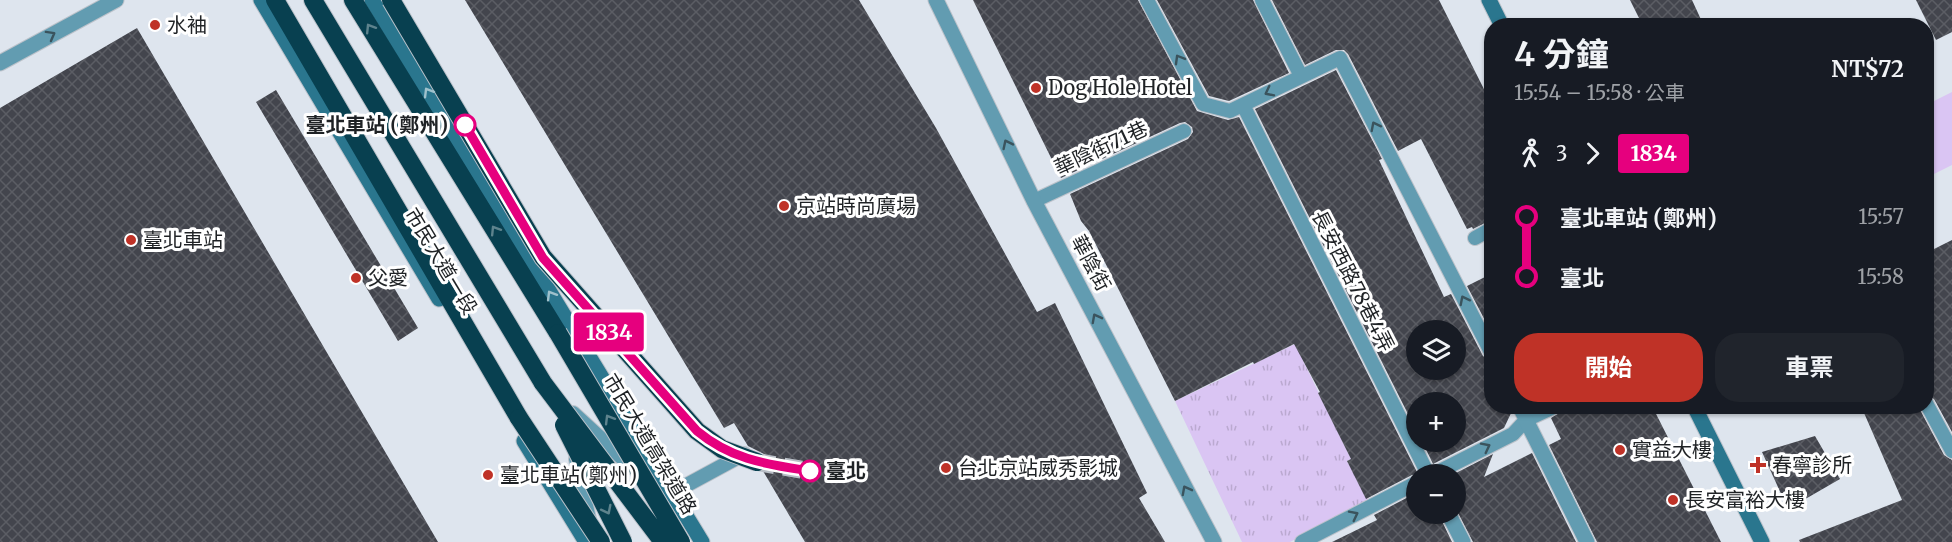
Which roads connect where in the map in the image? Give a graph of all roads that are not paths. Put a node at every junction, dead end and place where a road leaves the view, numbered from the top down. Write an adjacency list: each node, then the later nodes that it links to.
1 (116, 0): 12 (street)
2 (261, 0): 37 (street, 市民大道一段)
3 (275, 0): 39 (highway, bridge)
4 (313, 0): 23 (highway)
5 (353, 0): 42 (highway, 市民大道高架道路, one-way to 5, bridge)
6 (372, 0): 34 (street, one-way to 6)
7 (391, 0): 30 (highway, bridge)
8 (936, 0): 18 (street, 華陰街, one-way to 8)
9 (1147, 0): 16 (lane, one-way to 9)
10 (1262, 0): 15 (lane)
11 (1489, 0): 13 (street)
12 (98, 5): 14 (street, one-way to 12)
13 (1498, 18)
14 (0, 63)
15 (1301, 76): 16 (lane, one-way to 16); 22 (lane, one-way to 15)
16 (1243, 105): 31 (lane, 長安西路78巷4弄)
17 (1184, 131): 18 (lane, 華陰街71巷)
18 (1034, 201): 44 (street, 華陰街, one-way to 18)
19 (1484, 233): 20 (lane)
20 (1475, 238)
21 (514, 323): 24 (lane)
22 (1484, 338)
23 (543, 383): 40 (highway, one-way to 40, bridge); 41 (highway, bridge)
24 (566, 406): 35 (lane); 38 (lane)
25 (1522, 414): 32 (lane, one-way to 25)
26 (1523, 414): 47 (street)
27 (1698, 414): 48 (street)
28 (1932, 414): 29 (lane)
29 (1952, 451)
30 (750, 458): 34 (lane)
31 (1423, 464)
32 (1454, 464)
33 (1406, 488): 45 (lane, one-way to 33)
34 (672, 493): 35 (street)
35 (685, 514): 43 (street)
36 (1453, 524): 46 (street)
37 (586, 542)
38 (593, 542)
39 (601, 542)
40 (623, 542)
41 (663, 542)
42 (681, 542)
43 (702, 542)
44 (1214, 542)
45 (1302, 542)
46 (1462, 542)
47 (1587, 542)
48 (1762, 542)

